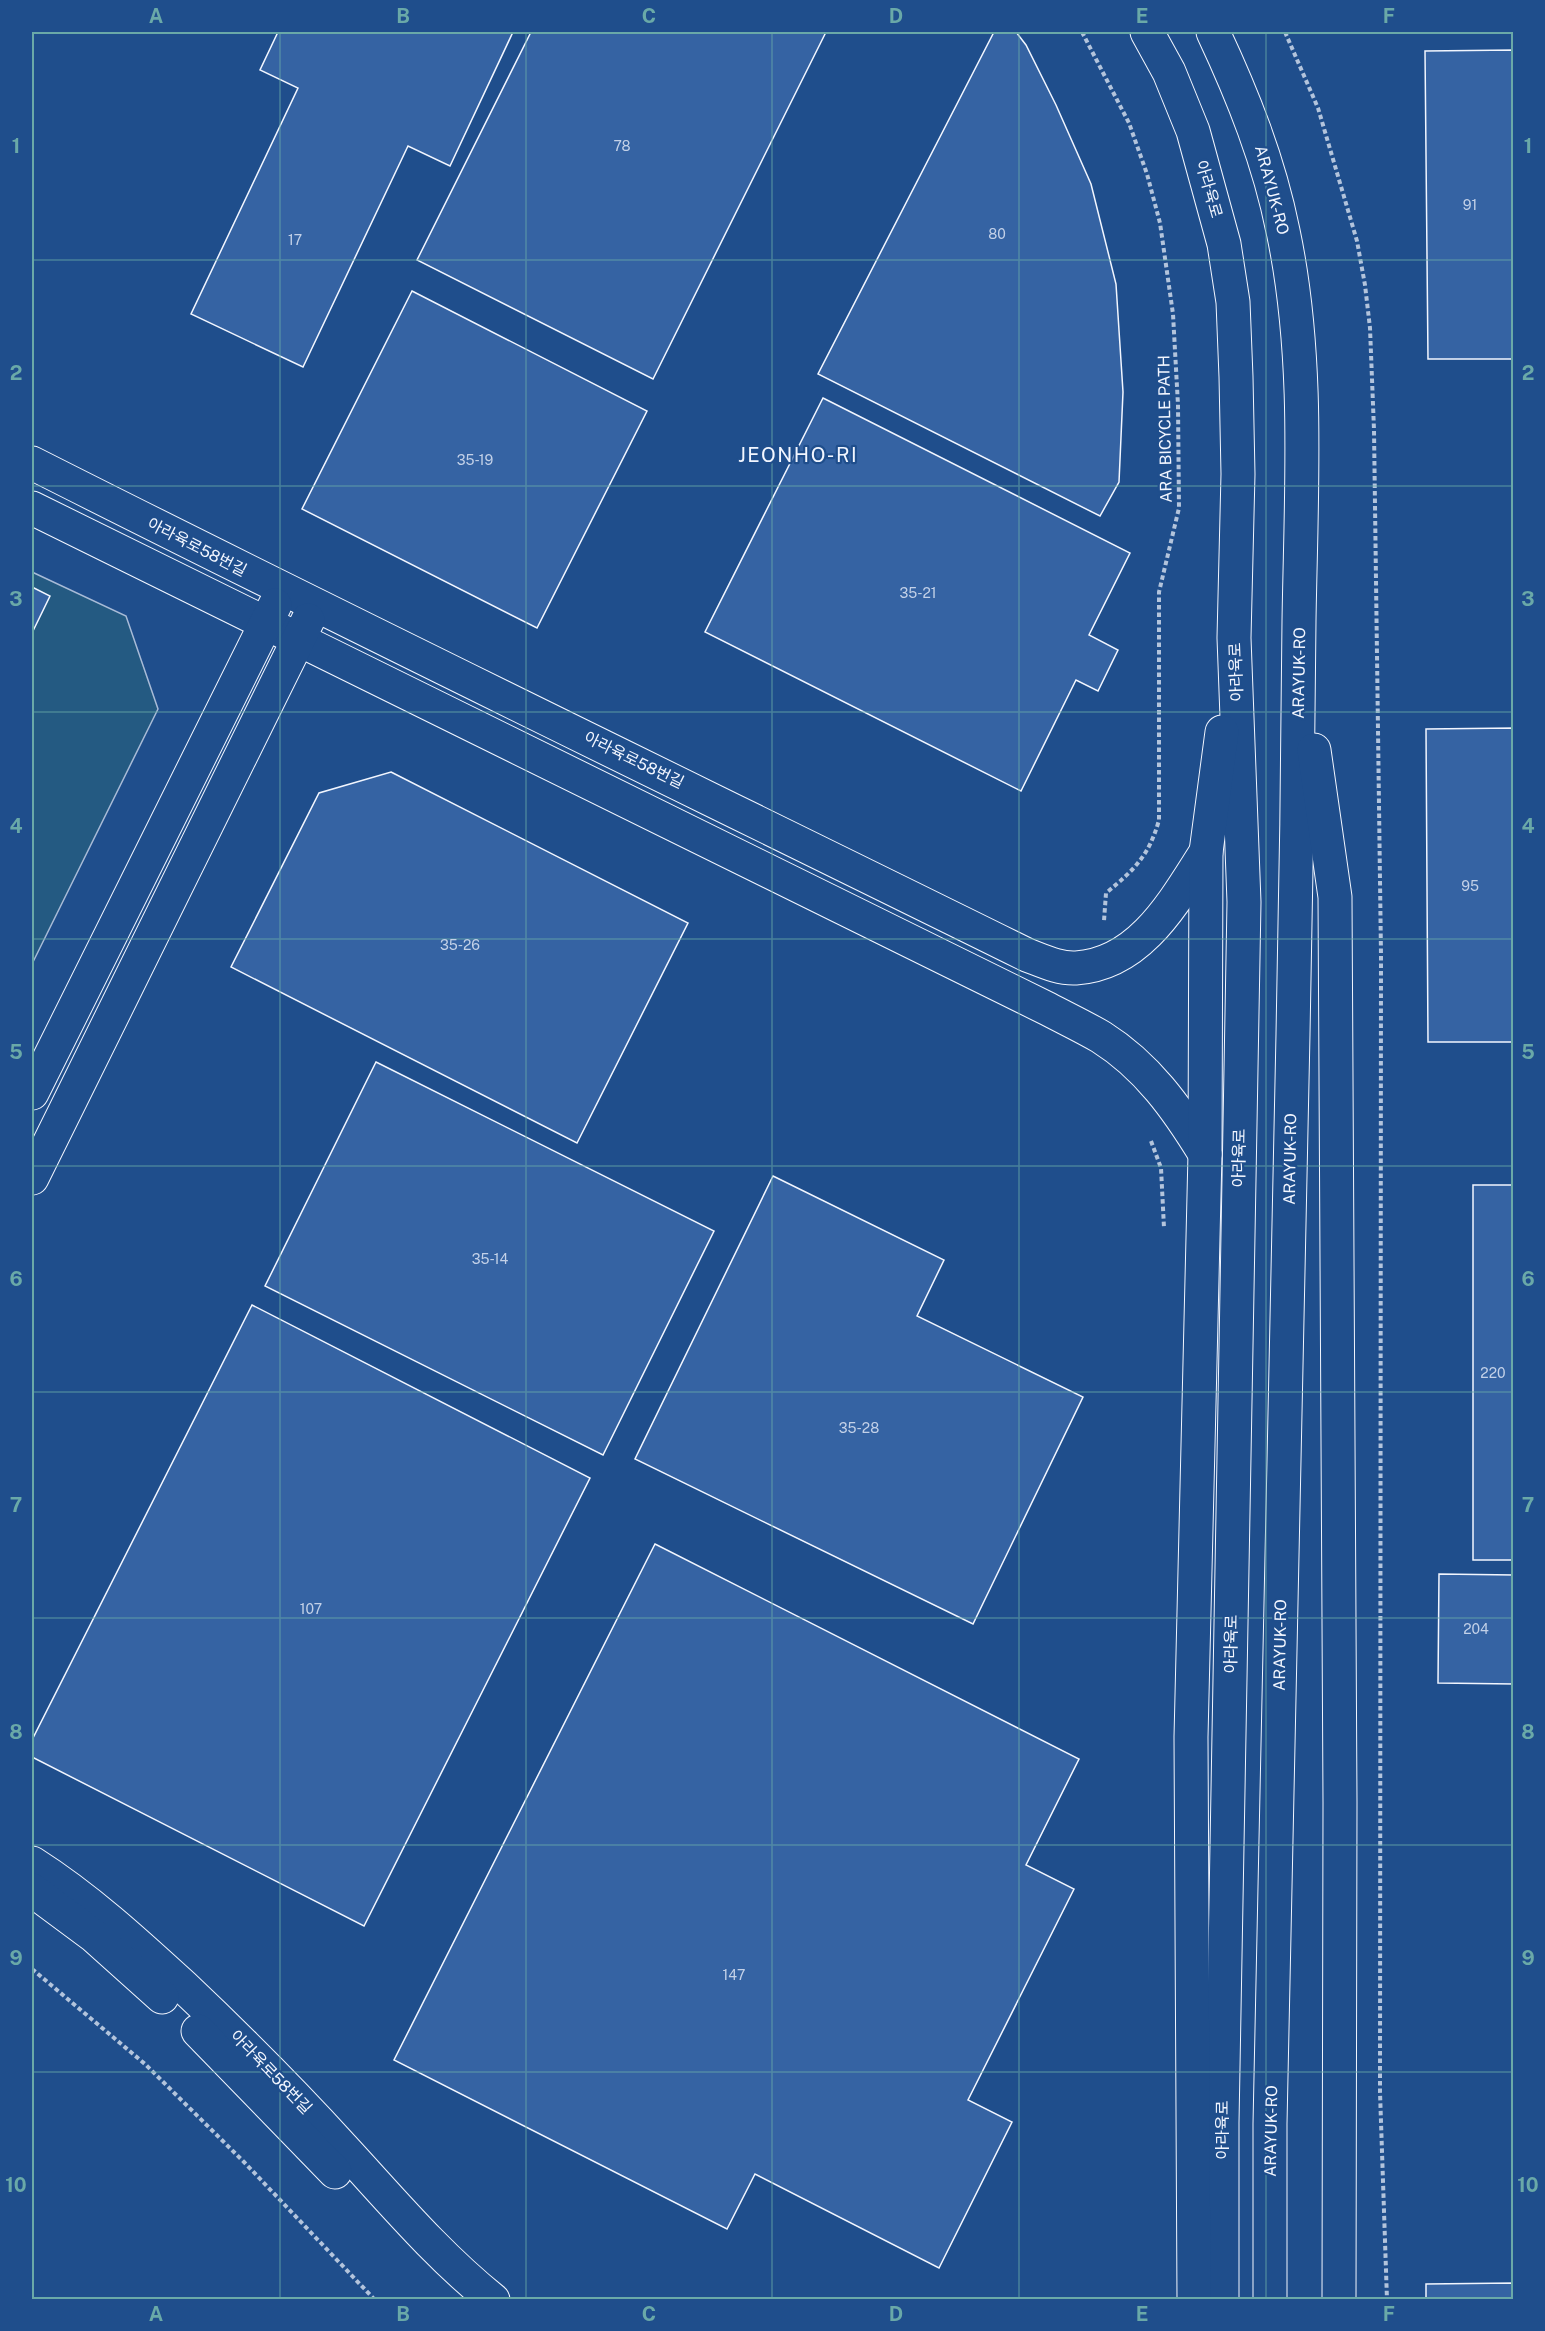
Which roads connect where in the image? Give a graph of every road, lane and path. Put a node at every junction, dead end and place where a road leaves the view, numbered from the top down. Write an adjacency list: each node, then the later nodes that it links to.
1 (1082, 32): 13 (path, ARA BICYCLE PATH)
2 (1147, 32): 9 (street, 아라육로)
3 (1213, 32): 11 (street, ARAYUK-RO)
4 (32, 463): 6 (street, 아라육로58번길)
5 (32, 508): 8 (street)
6 (282, 590): 7 (street, 아라육로58번길); 8 (street)
7 (316, 606): 10 (street); 12 (street, 아라육로58번길)
8 (265, 623): 10 (street); 14 (street)
9 (1234, 638): 12 (street); 24 (street, 아라육로)
10 (298, 640): 15 (street); 16 (street)
11 (1299, 648): 25 (street, ARAYUK-RO); 26 (street)
12 (1206, 852): 15 (street)
13 (1106, 893)
14 (32, 1094)
15 (1205, 1154): 23 (street)
16 (32, 1178)
17 (32, 1863): 22 (street, 아라육로58번길)
18 (32, 1890): 21 (street, 아라육로58번길)
19 (32, 1969): 20 (path)
20 (375, 2300)
21 (458, 2300)
22 (493, 2300)
23 (1194, 2300)
24 (1222, 2300)
25 (1270, 2300)
26 (1339, 2300)

